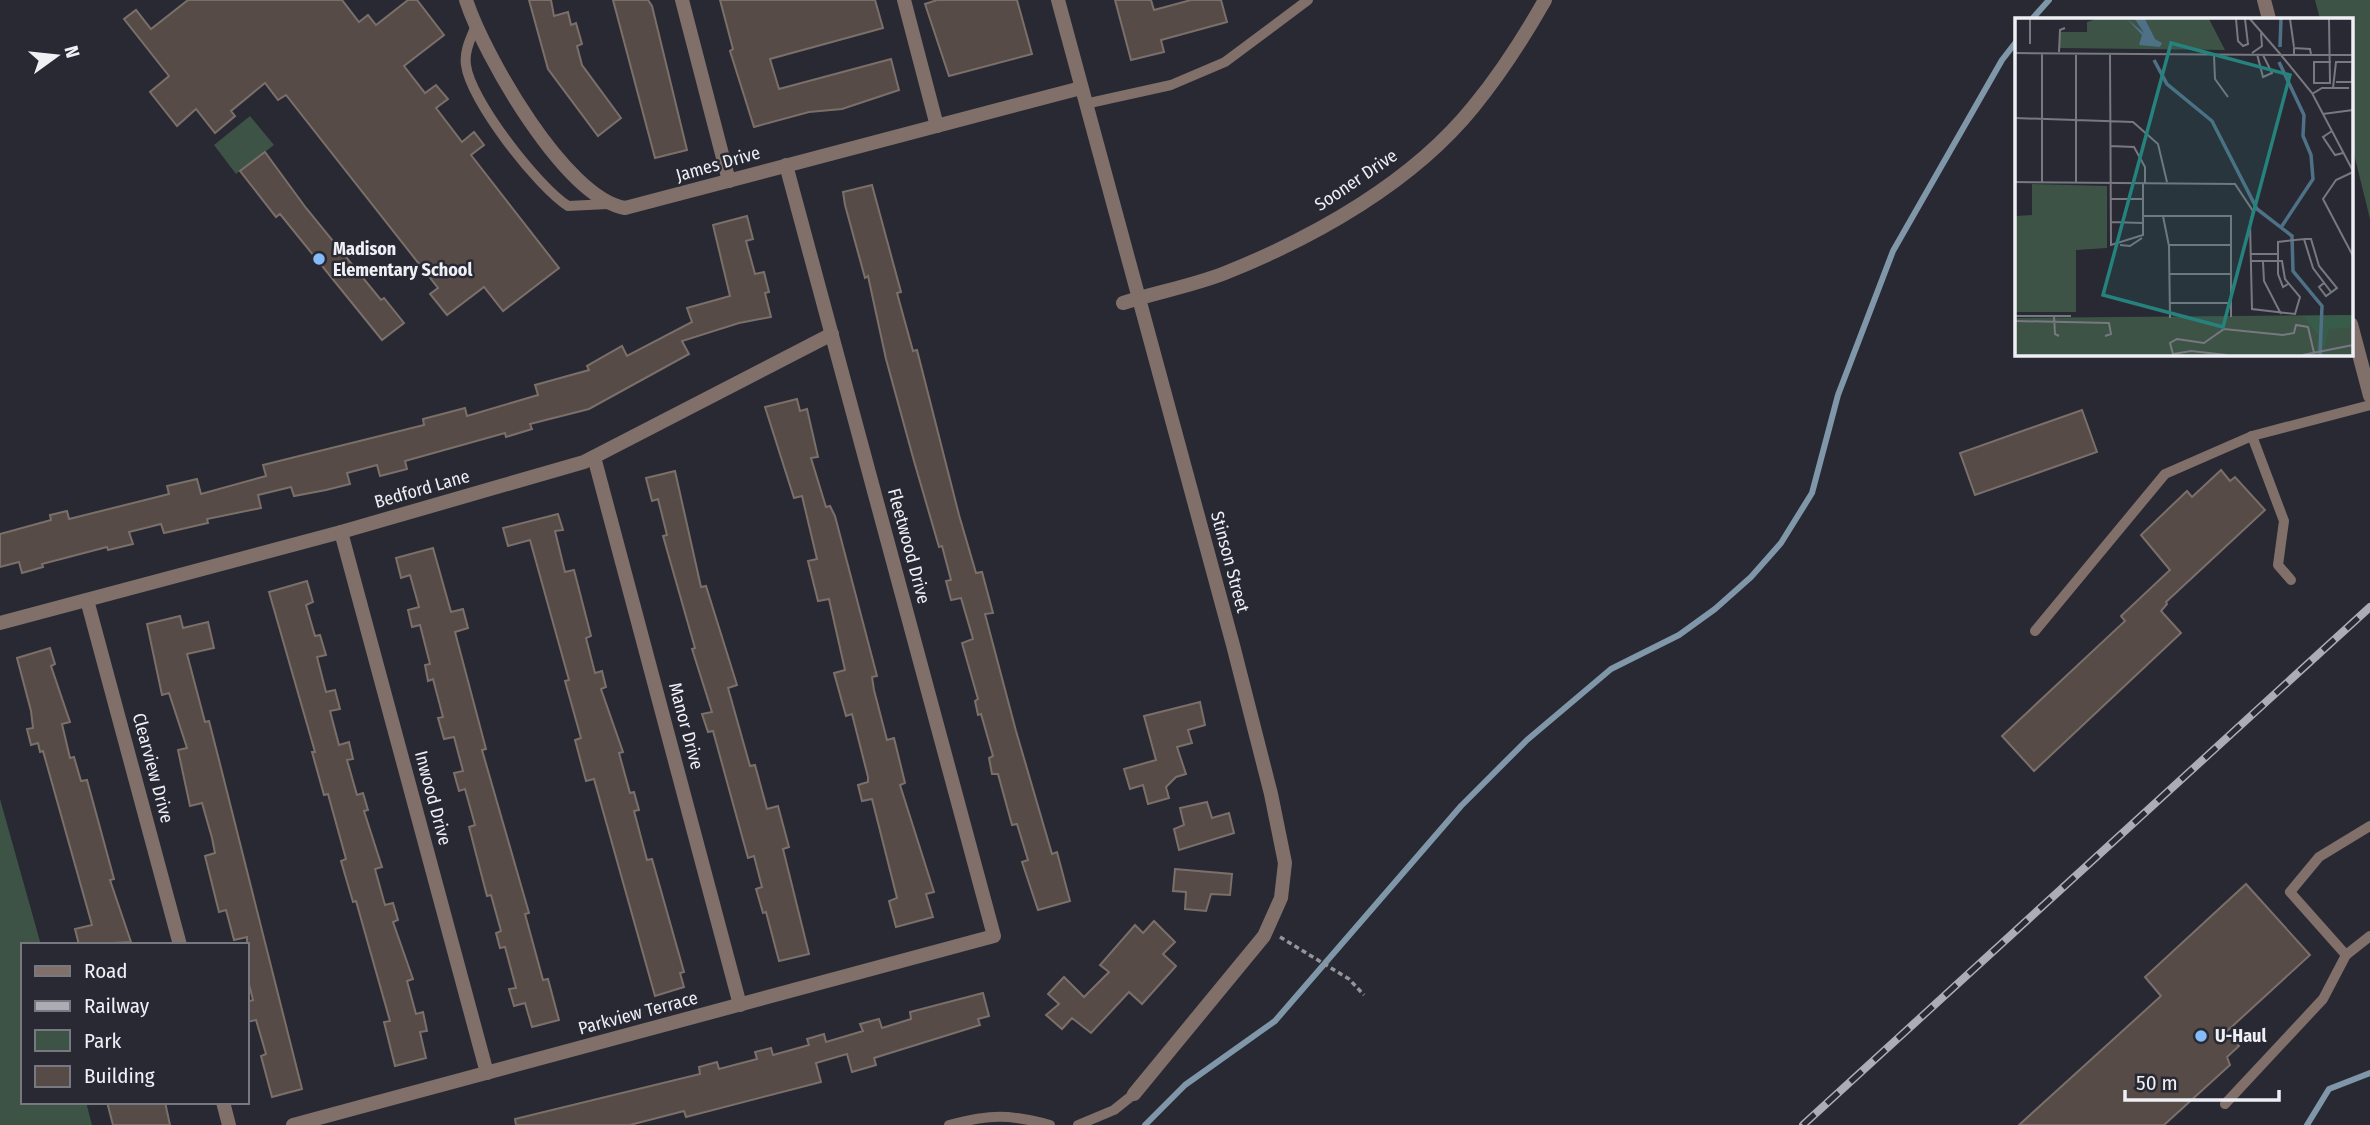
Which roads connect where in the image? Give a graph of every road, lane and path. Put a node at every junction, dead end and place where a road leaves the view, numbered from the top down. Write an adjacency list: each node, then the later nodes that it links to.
1 (466, 0): 9 (street)
2 (682, 0): 14 (street)
3 (904, 0): 12 (street)
4 (1058, 0): 10 (street, Stinson Street)
5 (1308, 0): 11 (lane)
6 (1545, 0): 16 (street, Sooner Drive)
7 (2264, 0): 8 (street)
8 (2269, 18)
9 (475, 28): 15 (street); 15 (lane)
10 (1081, 88): 11 (street, Stinson Street); 12 (street, James Drive)
11 (1085, 104): 16 (street, Stinson Street)
12 (937, 125): 13 (street, James Drive)
13 (786, 165): 14 (street, James Drive); 19 (street, Fleetwood Drive)
14 (729, 181): 15 (street, James Drive)
15 (608, 204)
16 (1138, 298): 17 (street, Sooner Drive); 30 (street, Stinson Street)
17 (1123, 303)
18 (2352, 328): 20 (street)
19 (832, 334): 23 (street, Bedford Lane); 31 (street, Fleetwood Drive)
20 (2370, 396)
21 (2370, 405): 22 (lane)
22 (2252, 436): 25 (lane); 28 (lane)
23 (594, 457): 24 (street, Bedford Lane); 36 (street, Manor Drive)
24 (341, 532): 26 (street, Bedford Lane); 37 (street, Inwood Drive)
25 (2291, 580)
26 (88, 600): 27 (street, Bedford Lane); 33 (street, Clearview Drive)
27 (0, 623)
28 (2035, 631)
29 (2370, 826): 34 (lane)
30 (1268, 929): 35 (path); 38 (street, Stinson Street)
31 (993, 936): 36 (street, Parkview Terrace)
32 (2370, 936): 34 (lane)
33 (179, 943)
34 (2346, 955): 40 (lane)
35 (1364, 995)
36 (740, 1005): 37 (street, Parkview Terrace)
37 (487, 1073): 42 (street, Parkview Terrace)
38 (1134, 1094): 45 (lane)
39 (224, 1104): 41 (street)
40 (2225, 1104)
41 (229, 1125)
42 (293, 1125)
43 (949, 1125): 44 (lane)
44 (1050, 1125)
45 (1078, 1125)

